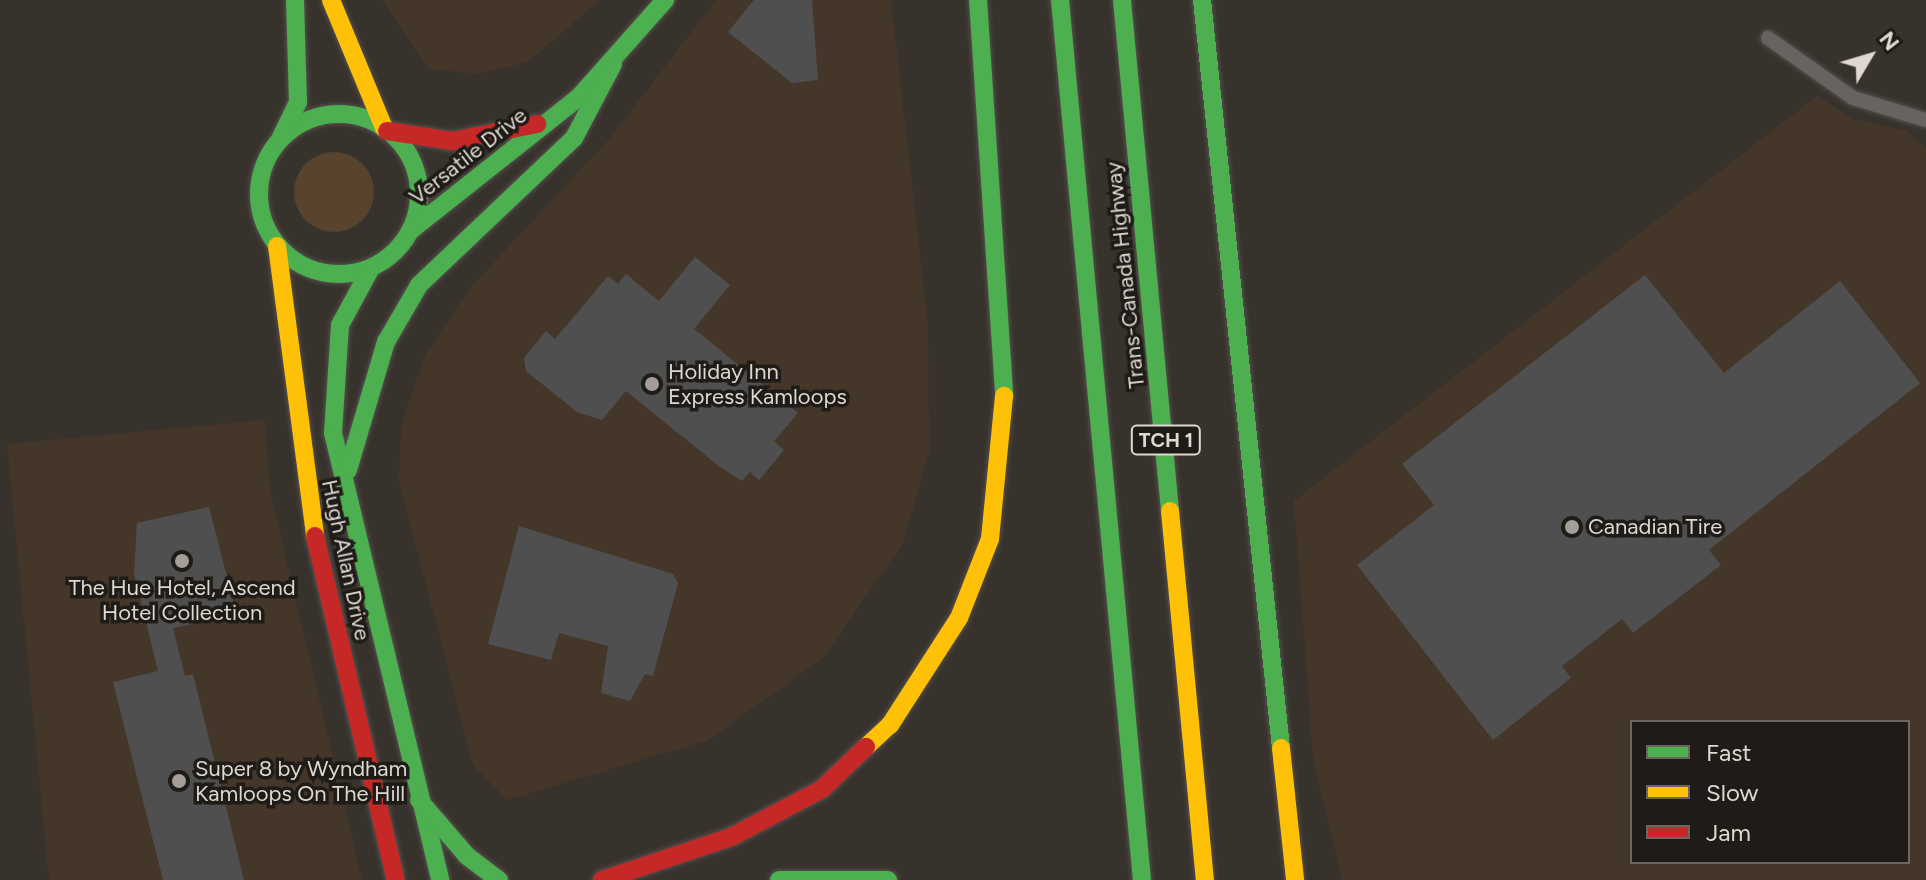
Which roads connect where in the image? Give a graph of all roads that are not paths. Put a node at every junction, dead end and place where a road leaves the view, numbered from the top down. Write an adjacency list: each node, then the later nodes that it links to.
1 (295, 0): 13 (main road)
2 (331, 0): 12 (main road)
3 (665, 0): 9 (main road, Versatile Drive)
4 (978, 0): 24 (main road)
5 (1060, 0): 27 (main road, Trans-Canada Highway / TCH 1)
6 (1122, 0): 18 (main road, Trans-Canada Highway / TCH 1)
7 (1202, 0): 29 (main road)
8 (1768, 38): 11 (lane)
9 (613, 64): 10 (main road, Versatile Drive); 17 (main road)
10 (555, 117): 12 (main road, Versatile Drive); 14 (main road, Versatile Drive)
11 (1926, 120)
12 (386, 129): 13 (main road); 14 (main road)
13 (281, 137): 15 (main road)
14 (410, 231): 16 (main road)
15 (277, 246): 16 (main road); 21 (main road, Hugh Allan Drive)
16 (371, 268): 17 (main road, Hugh Allan Drive)
17 (345, 484): 19 (main road, Hugh Allan Drive)
18 (1189, 714): 20 (main road); 28 (main road, Trans-Canada Highway / TCH 1)
19 (419, 800): 22 (main road, Hugh Allan Drive); 23 (main road)
20 (1223, 835)
21 (396, 880)
22 (440, 880)
23 (499, 880)
24 (602, 880)
25 (779, 880): 26 (main road)
26 (888, 880)
27 (1142, 880)
28 (1205, 880)
29 (1295, 880)

